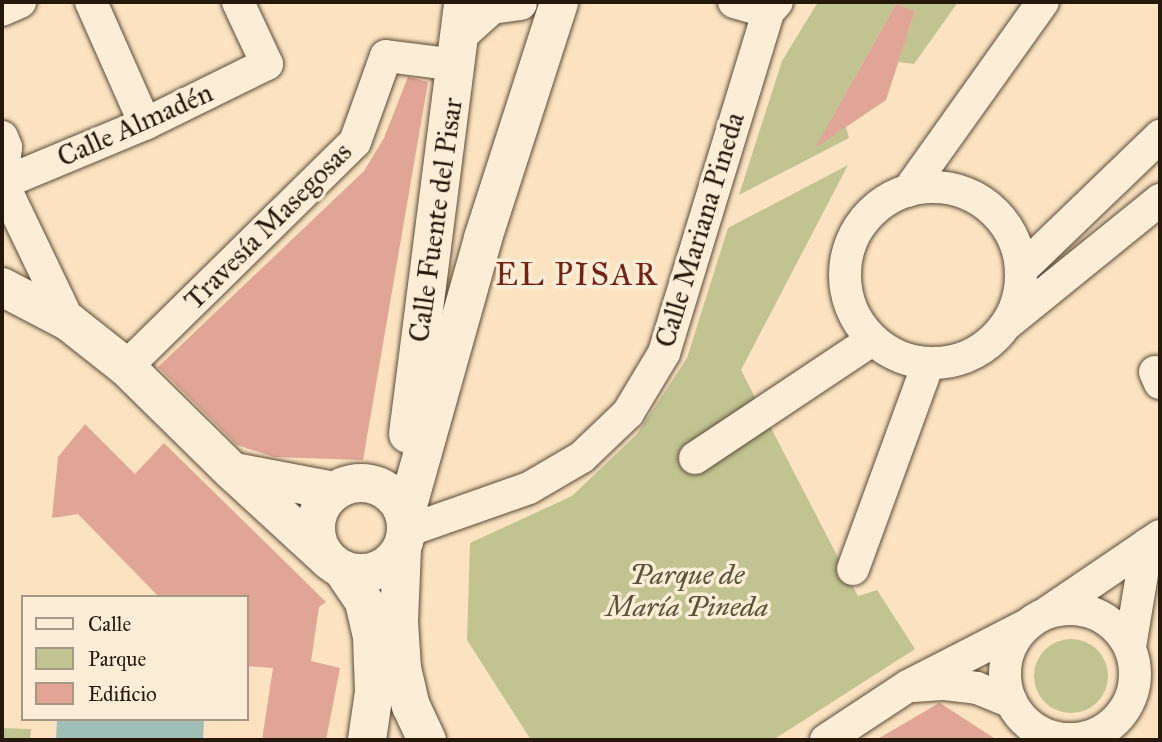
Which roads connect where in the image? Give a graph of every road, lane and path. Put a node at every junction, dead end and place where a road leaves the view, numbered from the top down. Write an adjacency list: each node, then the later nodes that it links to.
1 (20, 2): 9 (street)
2 (92, 2): 12 (street)
3 (238, 2): 12 (street, Calle Almadén)
4 (559, 2): 11 (street)
5 (734, 2): 8 (street)
6 (1043, 2): 16 (street)
7 (518, 3): 10 (street); 11 (street)
8 (772, 7): 27 (street, Calle Mariana Pineda)
9 (2, 10)
10 (460, 34): 24 (street, Travesía Masegosas); 27 (street, Calle Fuente del Pisar)
11 (547, 41): 27 (street)
12 (145, 124): 15 (street, Calle Almadén)
13 (1160, 136): 18 (street)
14 (2, 137): 15 (street)
15 (2, 183): 20 (street)
16 (908, 191): 18 (street); 22 (street)
17 (1160, 200): 21 (street)
18 (1022, 269): 21 (street)
19 (2, 288): 20 (street)
20 (68, 322): 24 (street)
21 (1007, 324): 23 (street)
22 (872, 340): 23 (street); 25 (street)
23 (928, 364): 30 (street)
24 (126, 367): 26 (street)
25 (695, 458)
26 (232, 471): 27 (street); 29 (street)
27 (386, 512): 29 (street); 29 (street); 39 (street)
28 (1154, 540): 31 (street); 32 (street)
29 (336, 565): 36 (street)
30 (853, 569)
31 (1035, 620): 32 (street); 33 (street); 34 (street)
32 (1130, 647): 35 (street)
33 (908, 686): 34 (street); 40 (street)
34 (1011, 702): 35 (street)
35 (1104, 735)
36 (367, 740)
37 (389, 740): 38 (street)
38 (413, 740)
39 (427, 740)
40 (826, 740)

